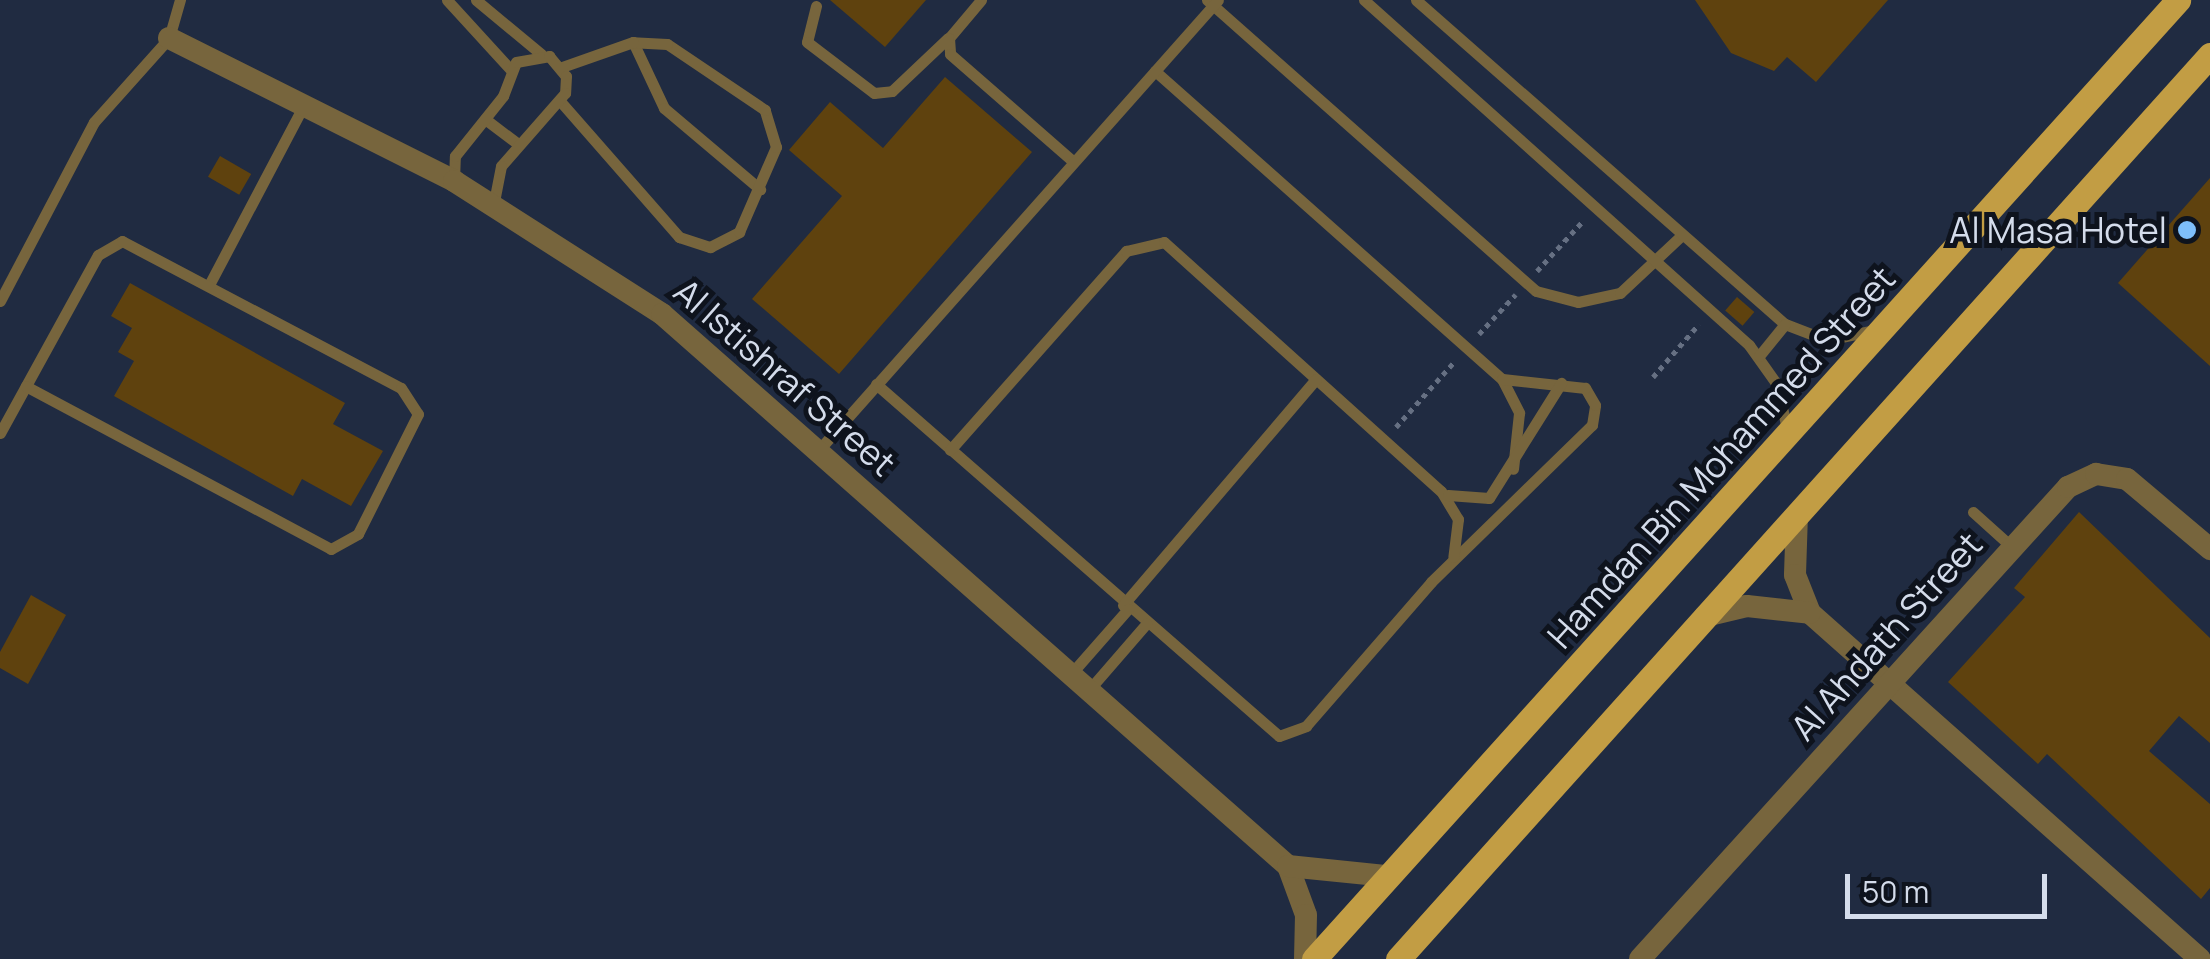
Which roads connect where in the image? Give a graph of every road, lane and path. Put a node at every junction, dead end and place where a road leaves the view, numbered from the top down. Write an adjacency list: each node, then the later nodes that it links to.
1 (180, 0): 10 (lane)
2 (448, 0): 16 (lane)
3 (476, 0): 13 (lane)
4 (981, 0): 11 (lane)
5 (1364, 0): 26 (lane)
6 (1416, 0): 27 (lane)
7 (2178, 0): 34 (main road, Hamdan Bin Mohammed Street)
8 (1213, 2): 17 (lane); 29 (lane)
9 (816, 6): 11 (lane)
10 (168, 38): 19 (street, Al Istishraf Street); 31 (lane)
11 (949, 38): 22 (lane)
12 (633, 42): 15 (lane); 24 (lane); 24 (lane)
13 (541, 54): 15 (lane); 16 (lane)
14 (2210, 55): 51 (main road)
15 (562, 67): 18 (lane)
16 (511, 70): 20 (lane)
17 (1155, 71): 22 (lane); 35 (lane)
18 (560, 101): 21 (lane); 24 (lane)
19 (305, 103): 23 (street, Al Istishraf Street); 30 (lane)
20 (485, 119): 21 (lane); 23 (lane)
21 (518, 144): 25 (lane)
22 (1074, 162): 41 (lane)
23 (454, 181): 25 (street, Al Istishraf Street)
24 (760, 189)
25 (494, 204): 47 (street, Al Istishraf Street)
26 (1596, 208): 28 (lane); 29 (path)
27 (1680, 236): 28 (lane); 33 (lane)
28 (1657, 262): 29 (lane); 32 (lane)
29 (1525, 284): 35 (path)
30 (209, 285): 42 (lane); 42 (lane)
31 (0, 300)
32 (1711, 310): 36 (lane); 37 (path)
33 (1785, 324): 34 (lane); 36 (lane)
34 (1888, 327): 44 (main road, Hamdan Bin Mohammed Street)
35 (1466, 348): 39 (lane); 45 (path)
36 (1759, 356): 44 (lane)
37 (1653, 377)
38 (1316, 379): 45 (lane); 46 (lane); 55 (lane)
39 (1502, 379): 40 (lane); 48 (lane)
40 (1561, 383): 48 (lane); 54 (lane)
41 (876, 384): 46 (lane); 47 (lane)
42 (26, 386): 43 (lane)
43 (0, 433)
44 (1788, 436): 63 (main road, Hamdan Bin Mohammed Street)
45 (1384, 440): 49 (lane)
46 (950, 450): 55 (lane)
47 (817, 452): 59 (street, Al Istishraf Street)
48 (1513, 468): 49 (lane)
49 (1441, 491): 54 (lane)
50 (1973, 512): 52 (lane)
51 (1798, 514): 56 (street); 57 (main road)
52 (2013, 548): 53 (street, Al Ahdath Street); 60 (street, Al Ahdath Street)
53 (2210, 549)
54 (1452, 562): 58 (lane)
55 (1126, 607): 58 (lane); 59 (lane)
56 (1810, 613): 57 (street); 60 (street)
57 (1706, 616): 67 (main road)
58 (1146, 624): 61 (lane)
59 (1070, 674): 61 (street, Al Istishraf Street)
60 (1889, 684): 64 (street); 68 (street, Al Ahdath Street)
61 (1088, 691): 62 (street, Al Istishraf Street)
62 (1288, 866): 63 (street); 65 (street, Al Istishraf Street)
63 (1387, 876): 66 (main road, Hamdan Bin Mohammed Street)
64 (2187, 955)
65 (1305, 959)
66 (1314, 959)
67 (1398, 959)
68 (1640, 959)

